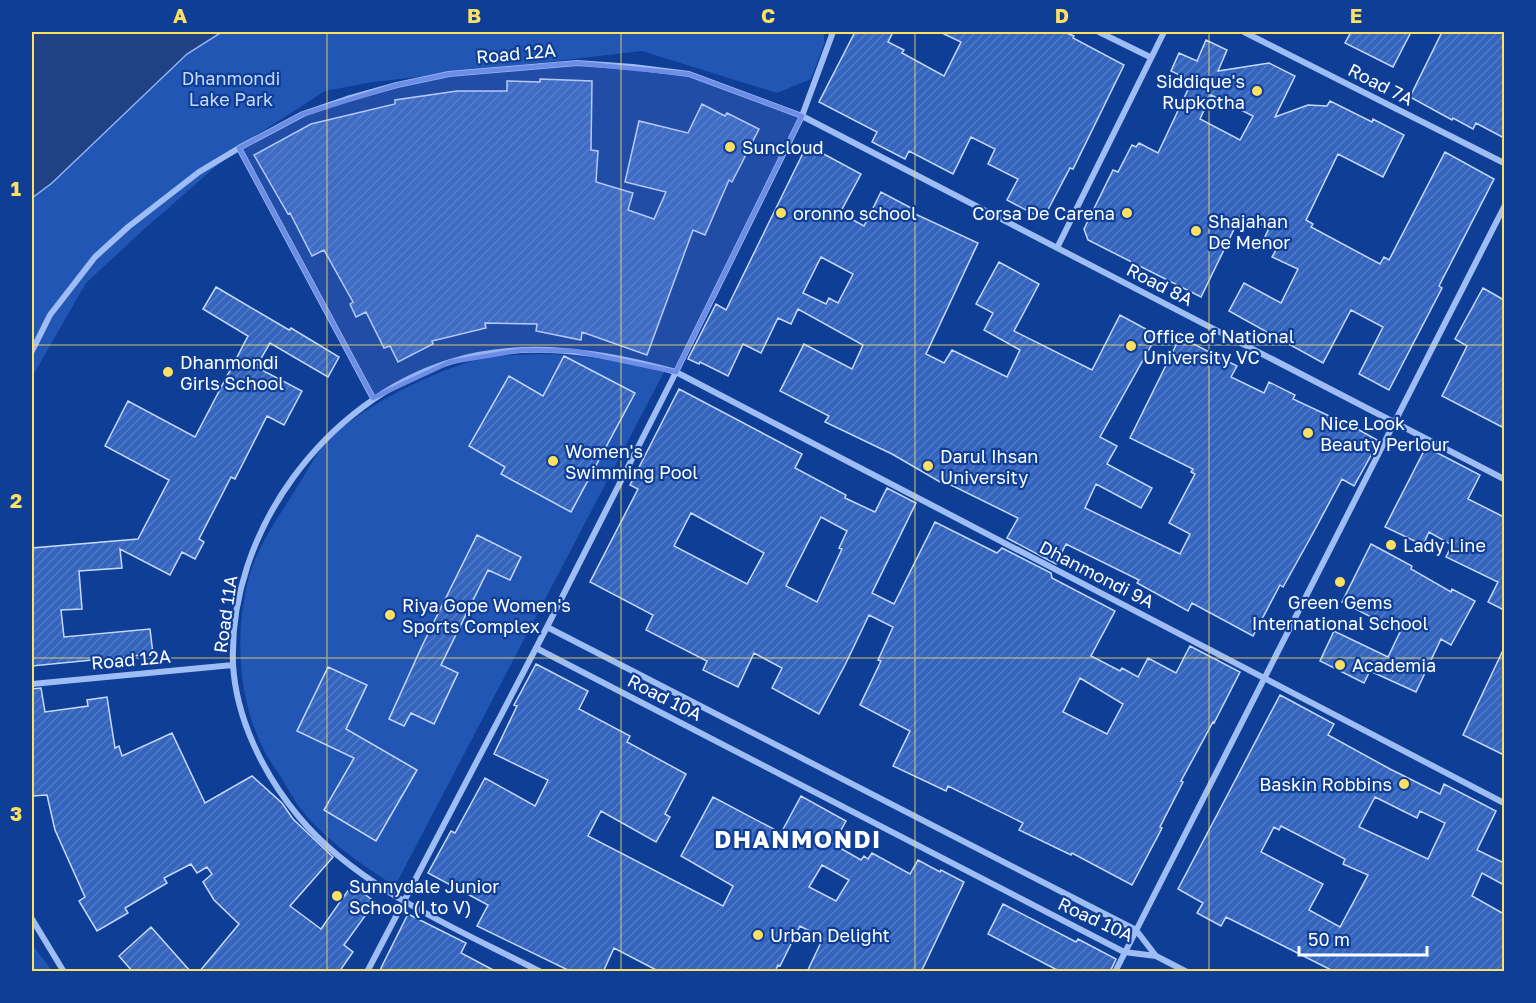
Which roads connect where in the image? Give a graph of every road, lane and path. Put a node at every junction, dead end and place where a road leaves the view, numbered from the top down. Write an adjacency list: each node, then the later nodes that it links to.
1 (833, 32): 6 (street)
2 (1099, 32): 5 (street)
3 (1164, 32): 5 (street)
4 (1244, 32): 8 (street, Road 7A)
5 (1150, 57): 10 (street)
6 (802, 116): 7 (street, Road 12A); 10 (street, Road 8A); 12 (street)
7 (239, 148): 11 (street, Road 12A); 13 (street)
8 (1504, 163)
9 (1504, 207): 14 (street)
10 (1057, 248): 14 (street, Road 8A)
11 (32, 351)
12 (676, 372): 13 (street, Road 11A); 16 (street); 19 (street, Dhanmondi 9A)
13 (373, 399): 18 (street, Road 11A)
14 (1395, 422): 15 (street, Road 8A); 19 (street)
15 (1504, 479)
16 (547, 627): 17 (street); 24 (street, Road 10A)
17 (536, 648): 22 (street); 25 (street, Road 10A)
18 (233, 665): 20 (street, Road 12A); 22 (street, Road 11A)
19 (1264, 678): 21 (street, Dhanmondi 9A); 24 (street)
20 (32, 684)
21 (1504, 803)
22 (405, 902): 28 (street); 29 (street, Road 11A)
23 (32, 919): 27 (street)
24 (1136, 930): 25 (street); 26 (street, Road 10A)
25 (1124, 952): 26 (street, Road 10A); 30 (street)
26 (1156, 956): 31 (street)
27 (64, 972)
28 (367, 972)
29 (541, 972)
30 (1115, 972)
31 (1186, 972)

